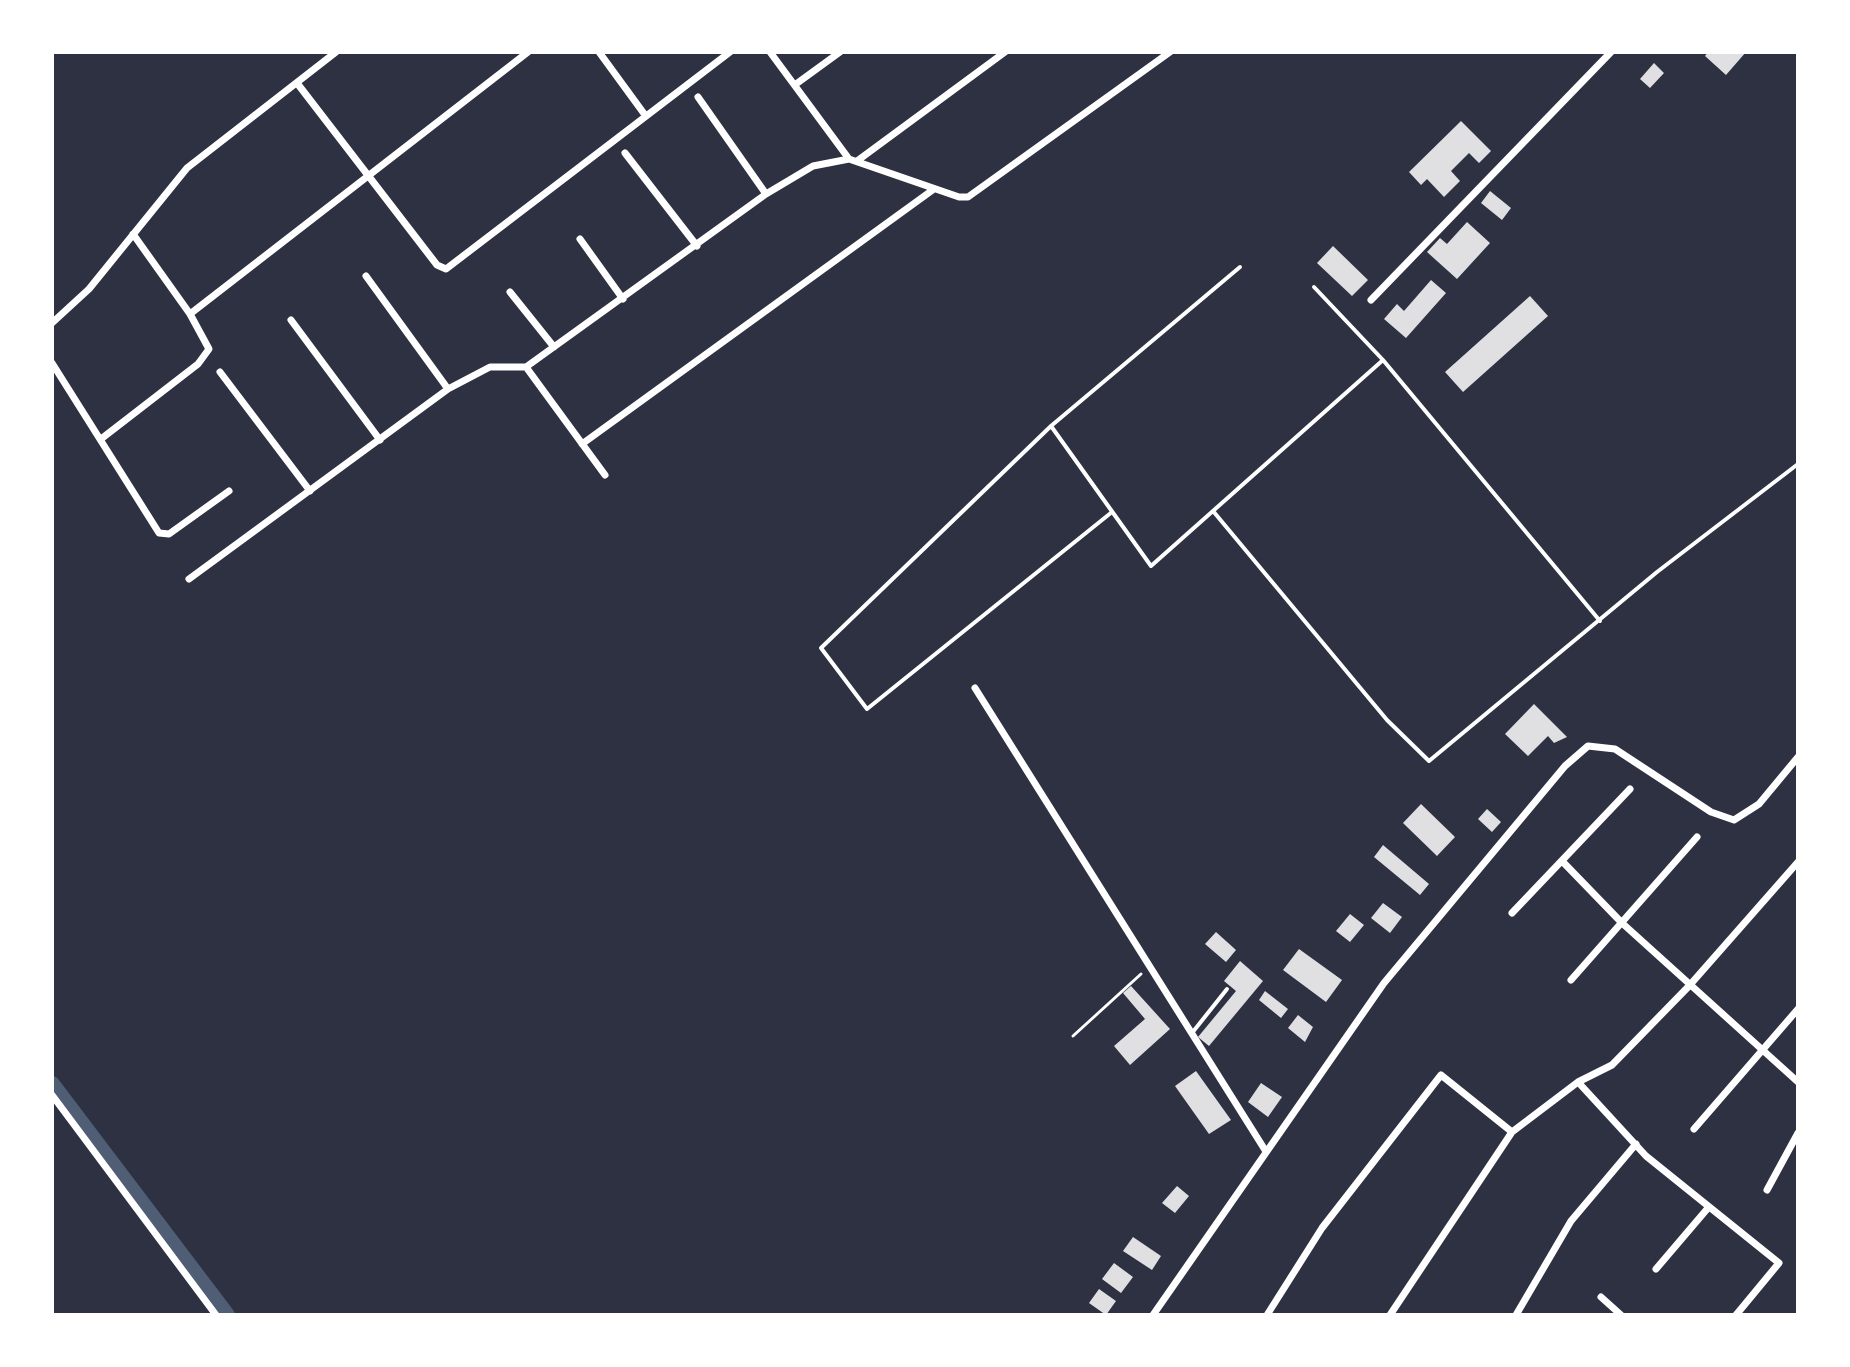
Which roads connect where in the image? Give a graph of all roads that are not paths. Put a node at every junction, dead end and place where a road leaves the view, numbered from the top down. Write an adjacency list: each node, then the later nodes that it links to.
1 (336, 52): 10 (street)
2 (528, 52): 16 (street)
3 (599, 52): 13 (street)
4 (730, 52): 13 (street)
5 (770, 52): 11 (street)
6 (840, 52): 11 (street)
7 (1005, 52): 15 (street)
8 (1170, 52): 17 (street)
9 (1611, 52): 27 (street)
10 (297, 83): 16 (street); 19 (street)
11 (796, 84): 15 (street)
12 (698, 97): 18 (street)
13 (645, 115): 16 (street)
14 (625, 153): 21 (street)
15 (853, 160): 17 (street); 18 (street)
16 (370, 175): 28 (street)
17 (934, 189): 40 (street)
18 (766, 194): 21 (street)
19 (133, 234): 28 (street); 30 (street)
20 (580, 239): 26 (street)
21 (697, 246): 26 (street)
22 (1240, 267): 37 (lane)
23 (366, 276): 36 (street)
24 (1314, 287): 32 (lane)
25 (510, 292): 31 (street)
26 (623, 299): 31 (street)
27 (1371, 300)
28 (190, 314): 38 (street)
29 (291, 320): 39 (street)
30 (52, 323)
31 (554, 347): 34 (street)
32 (1383, 360): 45 (lane); 48 (lane)
33 (52, 363): 38 (street)
34 (526, 367): 36 (street); 40 (street)
35 (220, 372): 44 (street)
36 (448, 389): 39 (street)
37 (1051, 426): 46 (lane); 46 (lane)
38 (101, 439): 43 (street)
39 (380, 440): 44 (street)
40 (582, 444): 42 (street)
41 (1798, 464): 48 (lane)
42 (605, 475)
43 (229, 491)
44 (310, 491): 47 (street)
45 (1213, 511): 46 (lane); 48 (lane)
46 (1112, 512)
47 (189, 579)
48 (1600, 621)
49 (975, 688): 61 (street)
50 (1798, 757): 70 (street)
51 (1630, 789): 53 (street)
52 (1697, 837): 56 (street)
53 (1562, 861): 55 (street); 56 (street)
54 (1798, 862): 58 (street)
55 (1512, 913)
56 (1622, 923): 57 (street); 58 (street)
57 (1571, 980)
58 (1689, 986): 62 (street); 63 (street)
59 (1227, 989): 61 (lane)
60 (1798, 1009): 62 (street)
61 (1192, 1033): 70 (street)
62 (1762, 1050): 64 (street); 66 (street)
63 (1578, 1082): 67 (street); 69 (street)
64 (1798, 1082)
65 (52, 1095): 75 (street)
66 (1694, 1129)
67 (1512, 1132): 77 (street); 78 (street)
68 (1798, 1133): 71 (street)
69 (1636, 1144): 72 (street); 79 (street)
70 (1265, 1150): 76 (street)
71 (1767, 1190)
72 (1708, 1208): 73 (street); 81 (street)
73 (1656, 1269)
74 (1601, 1297): 80 (street)
75 (216, 1315)
76 (1153, 1315)
77 (1267, 1315)
78 (1390, 1315)
79 (1516, 1315)
80 (1621, 1315)
81 (1736, 1315)

